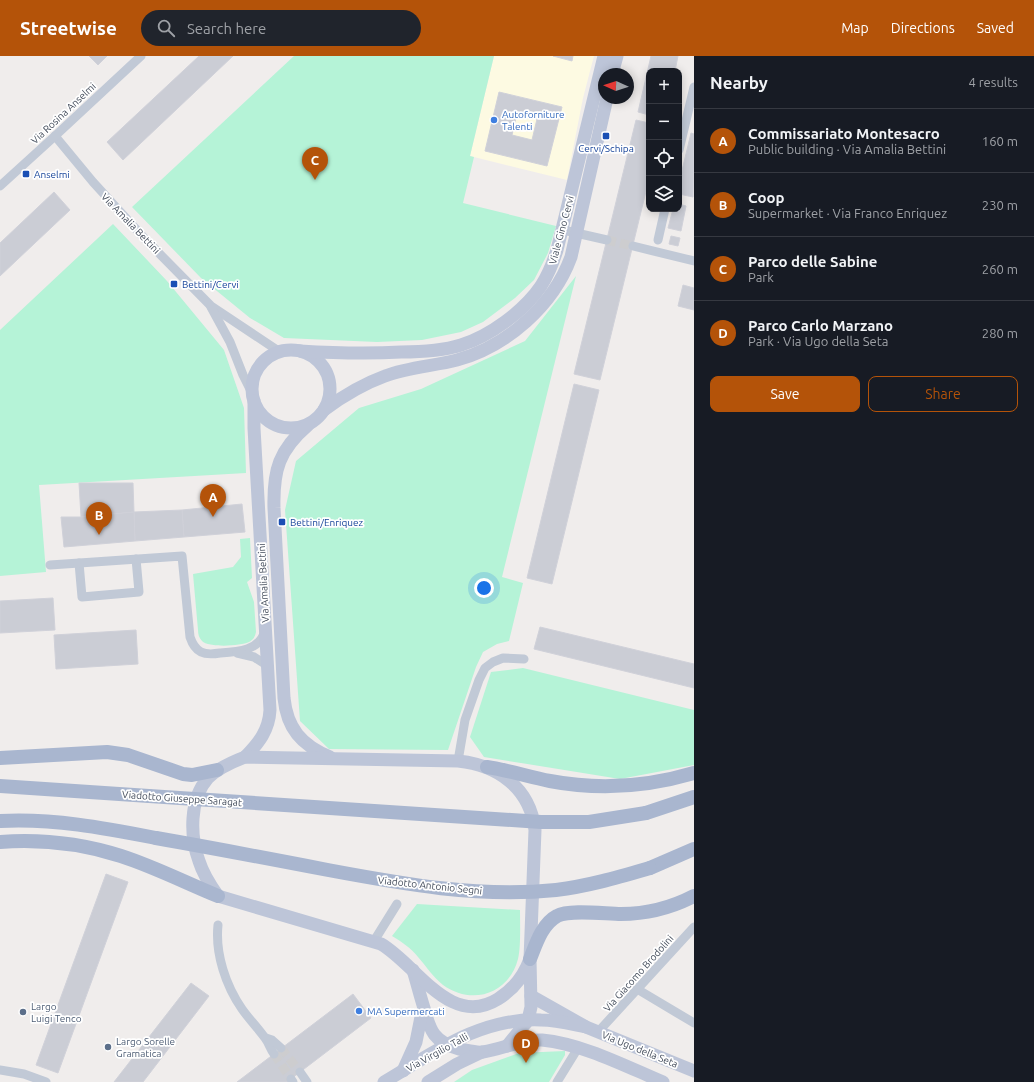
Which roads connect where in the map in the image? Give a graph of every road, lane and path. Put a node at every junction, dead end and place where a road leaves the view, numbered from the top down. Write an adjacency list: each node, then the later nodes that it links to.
1 (141, 56): 7 (street, Via Rosina Anselmi)
2 (604, 56): 11 (street, Viale Gino Cervi)
3 (617, 56): 4 (street)
4 (614, 68)
5 (694, 87): 8 (street)
6 (606, 104): 12 (street, Viale Gino Cervi)
7 (55, 136): 9 (street, Via Rosina Anselmi); 17 (street, Via Amalia Bettini)
8 (681, 140)
9 (0, 186)
10 (664, 212): 14 (street)
11 (562, 230): 12 (street); 18 (street, Viale Gino Cervi)
12 (576, 233): 13 (street); 21 (street, Viale Gino Cervi)
13 (607, 240)
14 (658, 240)
15 (633, 246): 16 (street)
16 (694, 261)
17 (211, 306): 19 (street, Via Amalia Bettini); 20 (street, Via Amalia Bettini)
18 (300, 351): 19 (street); 21 (street)
19 (280, 352): 20 (street)
20 (253, 397): 22 (street); 26 (street, Via Amalia Bettini)
21 (324, 410): 22 (street)
22 (308, 425): 32 (street)
23 (136, 559): 24 (street); 24 (street); 27 (street)
24 (79, 563): 25 (street)
25 (50, 566)
26 (265, 629): 27 (street); 29 (street, Via Amalia Bettini)
27 (235, 653): 29 (street)
28 (524, 659): 33 (street)
29 (268, 666): 30 (street, Via Amalia Bettini)
30 (245, 757): 32 (street); 35 (street)
31 (0, 758): 35 (main road)
32 (333, 758): 33 (street)
33 (458, 761): 34 (street)
34 (487, 767): 36 (main road); 48 (street)
35 (217, 770): 42 (street)
36 (694, 773)
37 (0, 786): 38 (main road, Viadotto Giuseppe Saragat, bridge)
38 (694, 797)
39 (0, 821): 41 (main road, Viadotto Antonio Segni, bridge)
40 (0, 842): 42 (main road)
41 (694, 849)
42 (218, 896): 47 (street)
43 (694, 896): 48 (main road)
44 (397, 904): 47 (street)
45 (218, 925): 59 (street)
46 (694, 927): 50 (street, Via Giacomo Brodolini)
47 (374, 941): 49 (street)
48 (530, 959): 49 (street); 51 (street)
49 (413, 970): 52 (street)
50 (638, 989): 54 (street); 55 (street, Via Giacomo Brodolini)
51 (531, 996): 53 (street); 55 (street)
52 (422, 1002): 56 (street); 63 (street)
53 (528, 1020): 55 (street, Via Virgilio Talli); 56 (street, Via Virgilio Talli); 57 (street)
54 (694, 1023)
55 (592, 1029): 62 (street, Via Ugo della Seta)
56 (446, 1044): 60 (street); 63 (street, Via Virgilio Talli)
57 (507, 1046): 58 (street); 60 (street)
58 (578, 1048): 69 (street); 70 (street)
59 (277, 1051)
60 (482, 1052): 68 (street, Via Virgilio Talli)
61 (0, 1070): 65 (street)
62 (694, 1070)
63 (403, 1071): 67 (street, Via Virgilio Talli)
64 (300, 1072): 66 (street)
65 (46, 1082)
66 (307, 1082)
67 (384, 1082)
68 (428, 1082)
69 (557, 1082)
70 (663, 1082)

